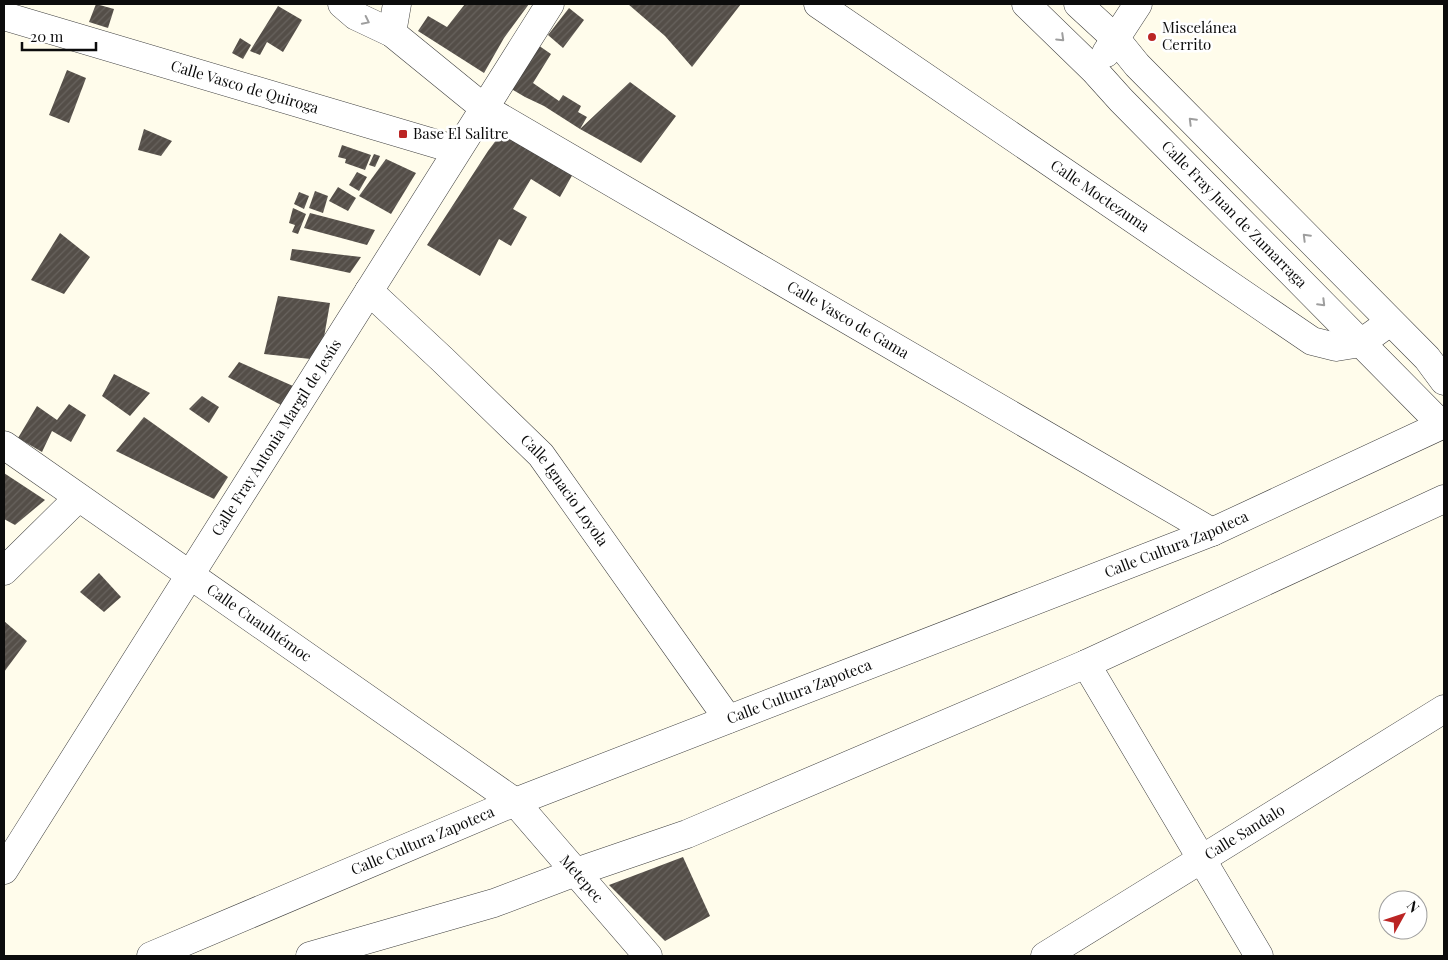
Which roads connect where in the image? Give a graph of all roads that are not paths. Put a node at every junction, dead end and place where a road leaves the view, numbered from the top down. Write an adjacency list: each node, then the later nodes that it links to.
1 (342, 4): 9 (street, Calle Vasco de Gama, one-way to 9)
2 (397, 4): 9 (street)
3 (550, 4): 12 (street, Calle Fray Antonia Margil de Jesús)
4 (818, 4): 16 (street, Calle Moctezuma)
5 (1026, 4): 11 (street, Calle Fray Juan de Zumarraga, one-way to 11)
6 (1078, 4): 10 (street)
7 (1138, 4): 10 (street)
8 (23, 14): 13 (street, Calle Vasco de Quiroga)
9 (392, 32): 12 (street, Calle Vasco de Gama)
10 (1116, 39): 11 (street); 15 (street, one-way to 10)
11 (1094, 70): 16 (street, Calle Fray Juan de Zumarraga, one-way to 16)
12 (484, 108): 13 (street, Calle Fray Antonia Margil de Jesús); 24 (street, Calle Vasco de Gama)
13 (458, 150): 14 (street, Calle Fray Antonia Margil de Jesús)
14 (369, 290): 26 (street, Calle Fray Antonia Margil de Jesús); 29 (street, Calle Ignacio Loyola)
15 (1390, 322): 16 (street, Calle Moctezuma); 17 (street)
16 (1361, 343): 19 (street, Calle Fray Juan de Zumarraga)
17 (1435, 350): 18 (street); 19 (street)
18 (1444, 381)
19 (1401, 383): 20 (street, Calle Fray Juan de Zumarraga)
20 (1443, 424): 24 (street, Calle Cultura Zapoteca)
21 (4, 445): 22 (street, Calle Cuauhtémoc)
22 (78, 498): 25 (street); 26 (street, Calle Cuauhtémoc)
23 (1444, 499): 27 (street)
24 (1212, 532): 29 (street, Calle Cultura Zapoteca)
25 (4, 571)
26 (190, 575): 30 (street, Calle Cuauhtémoc); 32 (street, Calle Fray Antonia Margil de Jesús)
27 (1086, 664): 31 (street); 33 (street)
28 (1444, 709): 31 (street, Calle Sandalo)
29 (728, 719): 30 (street, Calle Cultura Zapoteca)
30 (515, 802): 33 (street, Metepec); 34 (street, Calle Cultura Zapoteca)
31 (1201, 858): 37 (street, Calle Sandalo); 38 (street)
32 (4, 870)
33 (576, 872): 35 (street); 36 (street, Metepec)
34 (151, 956)
35 (310, 956)
36 (648, 956)
37 (1045, 956)
38 (1259, 956)

